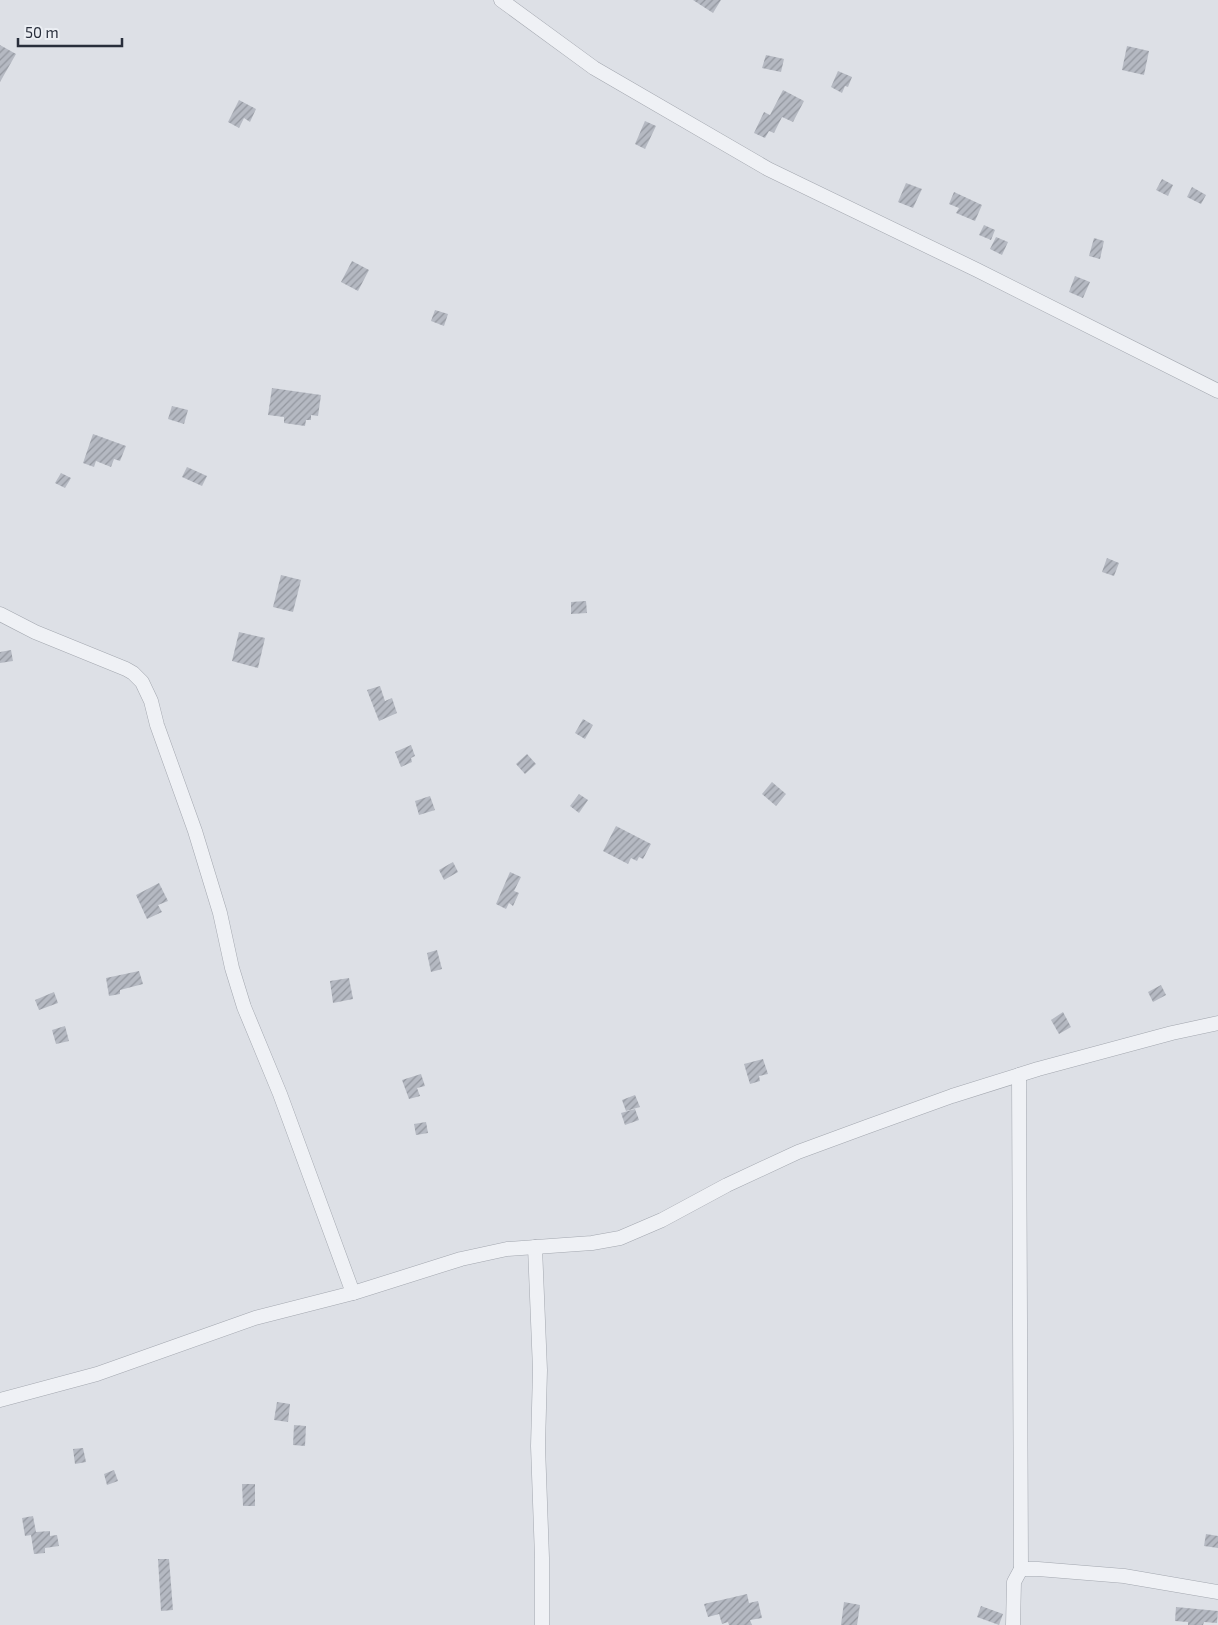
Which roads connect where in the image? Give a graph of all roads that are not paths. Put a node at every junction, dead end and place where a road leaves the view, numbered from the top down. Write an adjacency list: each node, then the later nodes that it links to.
1 (501, 0): 2 (street)
2 (1218, 391)
3 (0, 614): 7 (street)
4 (1218, 1023): 5 (street)
5 (1020, 1075): 6 (street); 9 (street)
6 (535, 1248): 7 (street); 11 (street)
7 (353, 1292): 8 (street)
8 (0, 1400)
9 (1021, 1569): 10 (street); 12 (street)
10 (1218, 1592)
11 (542, 1625)
12 (1014, 1625)

